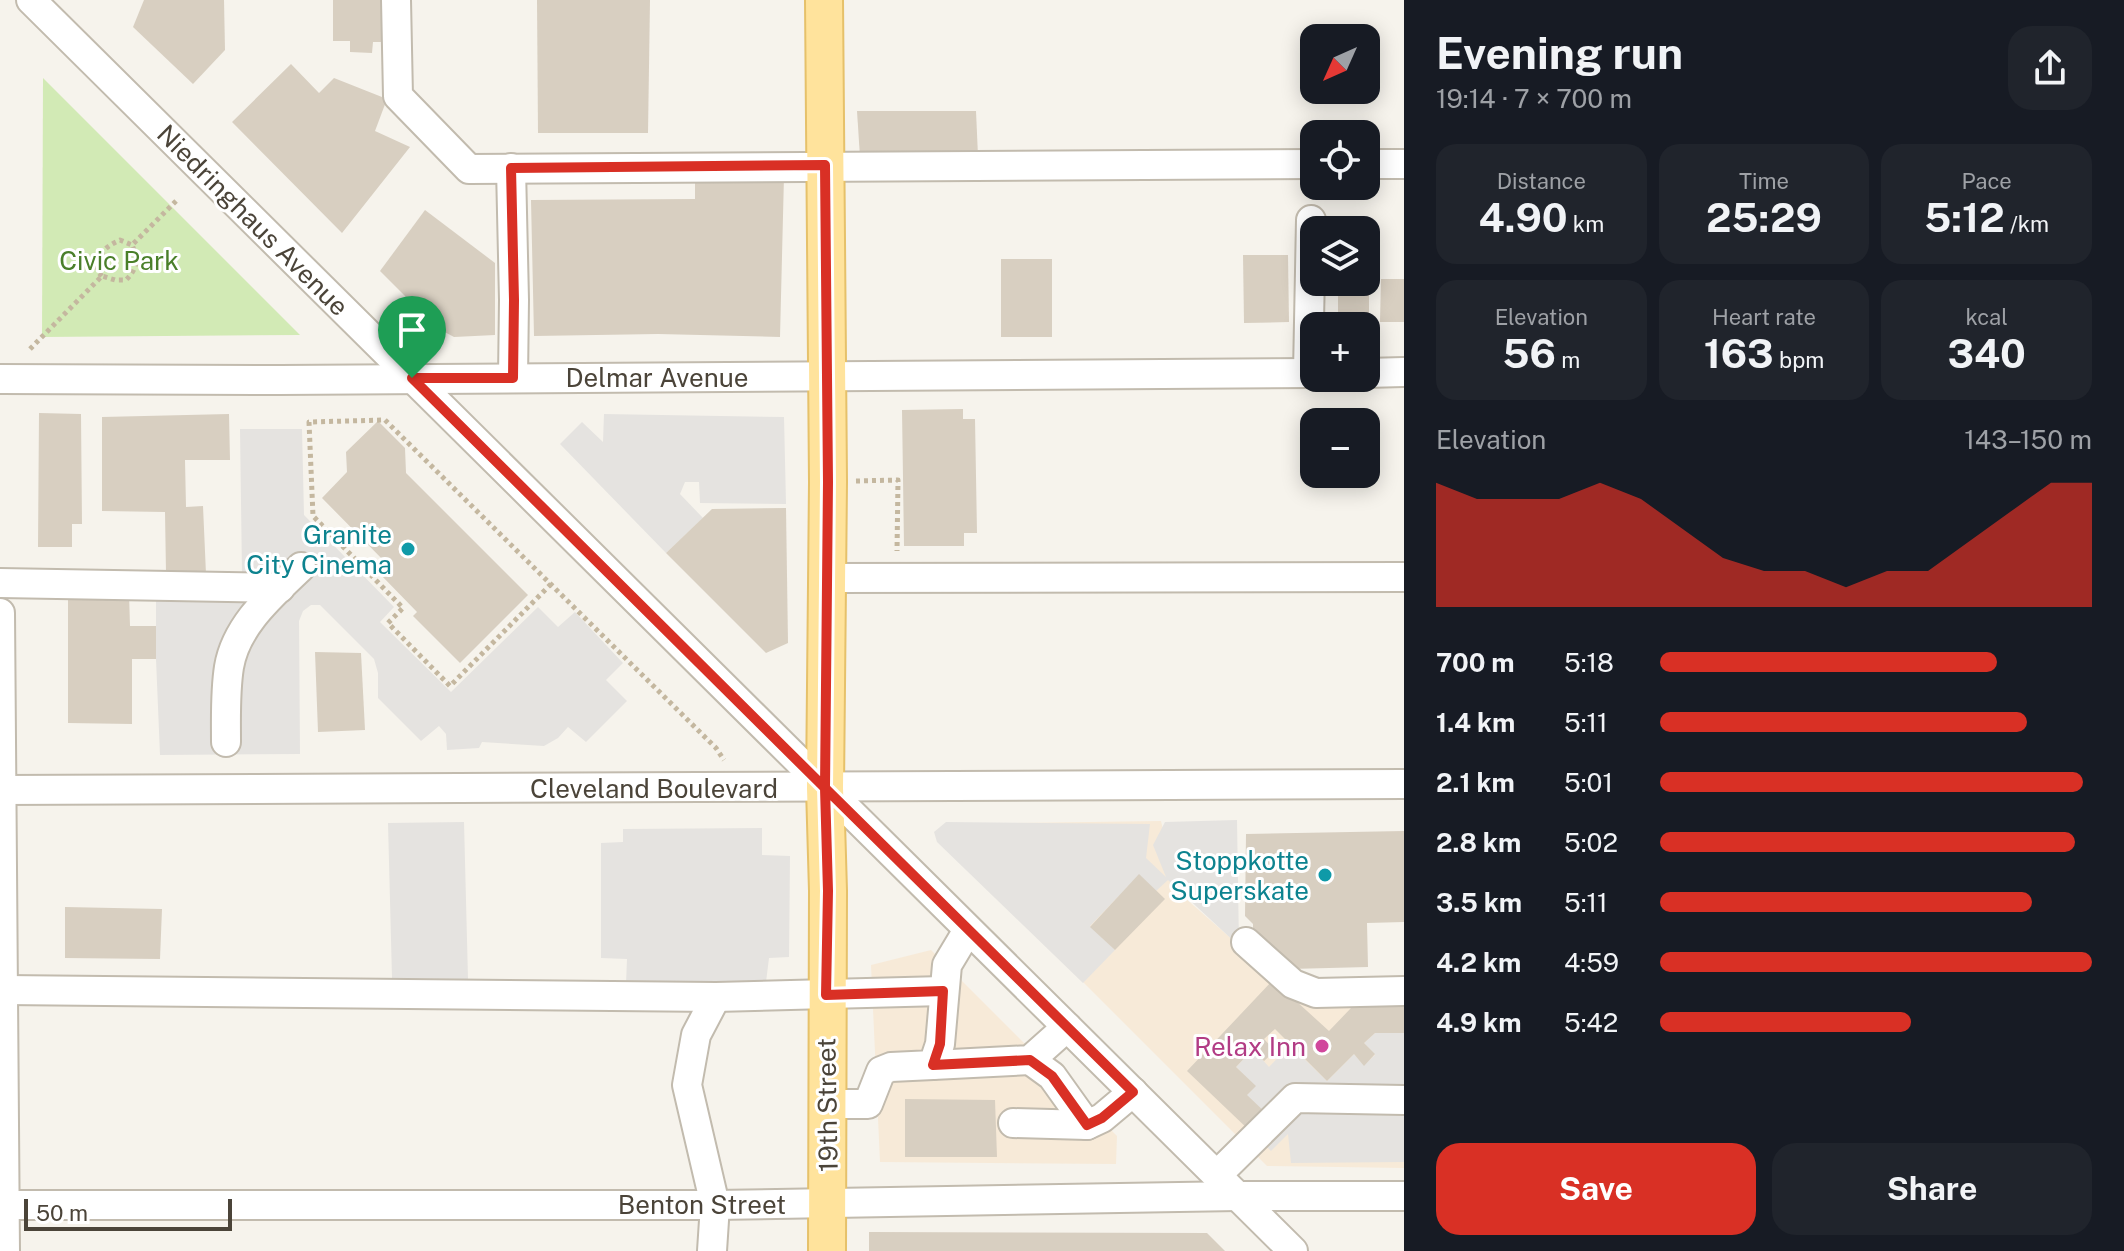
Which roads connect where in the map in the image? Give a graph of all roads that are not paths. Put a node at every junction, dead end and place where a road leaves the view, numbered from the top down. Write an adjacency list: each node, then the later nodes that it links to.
1 (31, 0): 13 (street, Niedringhaus Avenue)
2 (396, 0): 8 (street)
3 (824, 0): 7 (main road, 19th Street)
4 (1300, 164): 7 (street)
5 (1380, 164): 6 (street)
6 (1404, 164)
7 (825, 165): 8 (street); 12 (main road, 19th Street)
8 (511, 168): 14 (street)
9 (1404, 372): 11 (street)
10 (1300, 373): 12 (street, Delmar Avenue)
11 (1380, 373)
12 (826, 377): 14 (street, Delmar Avenue); 18 (main road, 19th Street)
13 (412, 378): 14 (street, Delmar Avenue); 15 (street, Delmar Avenue); 24 (street, Niedringhaus Avenue)
14 (513, 378)
15 (0, 379)
16 (301, 567): 20 (street)
17 (1404, 577): 18 (street)
18 (827, 578): 24 (main road, 19th Street)
19 (0, 583): 20 (street)
20 (280, 588): 22 (street)
21 (0, 613): 25 (street)
22 (226, 742)
23 (1404, 784): 24 (street, Cleveland Boulevard)
24 (825, 788): 25 (street, Cleveland Boulevard); 26 (street, Niedringhaus Avenue); 31 (main road, 19th Street)
25 (1, 790): 28 (street)
26 (968, 930): 29 (street); 33 (street, Niedringhaus Avenue)
27 (1246, 942): 30 (street)
28 (2, 984): 32 (street); 45 (street)
29 (943, 991): 31 (street); 35 (street)
30 (1404, 991)
31 (826, 995): 32 (street); 38 (main road, 19th Street)
32 (716, 997): 46 (street)
33 (1067, 1027): 34 (street); 36 (street, Niedringhaus Avenue)
34 (1030, 1060): 35 (street); 40 (street)
35 (933, 1065): 38 (street)
36 (1133, 1092): 40 (street); 41 (street, Niedringhaus Avenue)
37 (1404, 1100): 41 (street)
38 (827, 1104): 44 (main road, 19th Street)
39 (1013, 1123): 40 (street)
40 (1087, 1125)
41 (1217, 1175): 42 (street, Niedringhaus Avenue)
42 (1238, 1196): 43 (street, Benton Street); 44 (street, Benton Street); 50 (street, Niedringhaus Avenue)
43 (1404, 1196)
44 (828, 1203): 46 (street, Benton Street); 49 (main road, 19th Street)
45 (3, 1205): 46 (street, Benton Street); 47 (street)
46 (715, 1205): 48 (street)
47 (5, 1251)
48 (712, 1251)
49 (827, 1251)
50 (1293, 1251)

